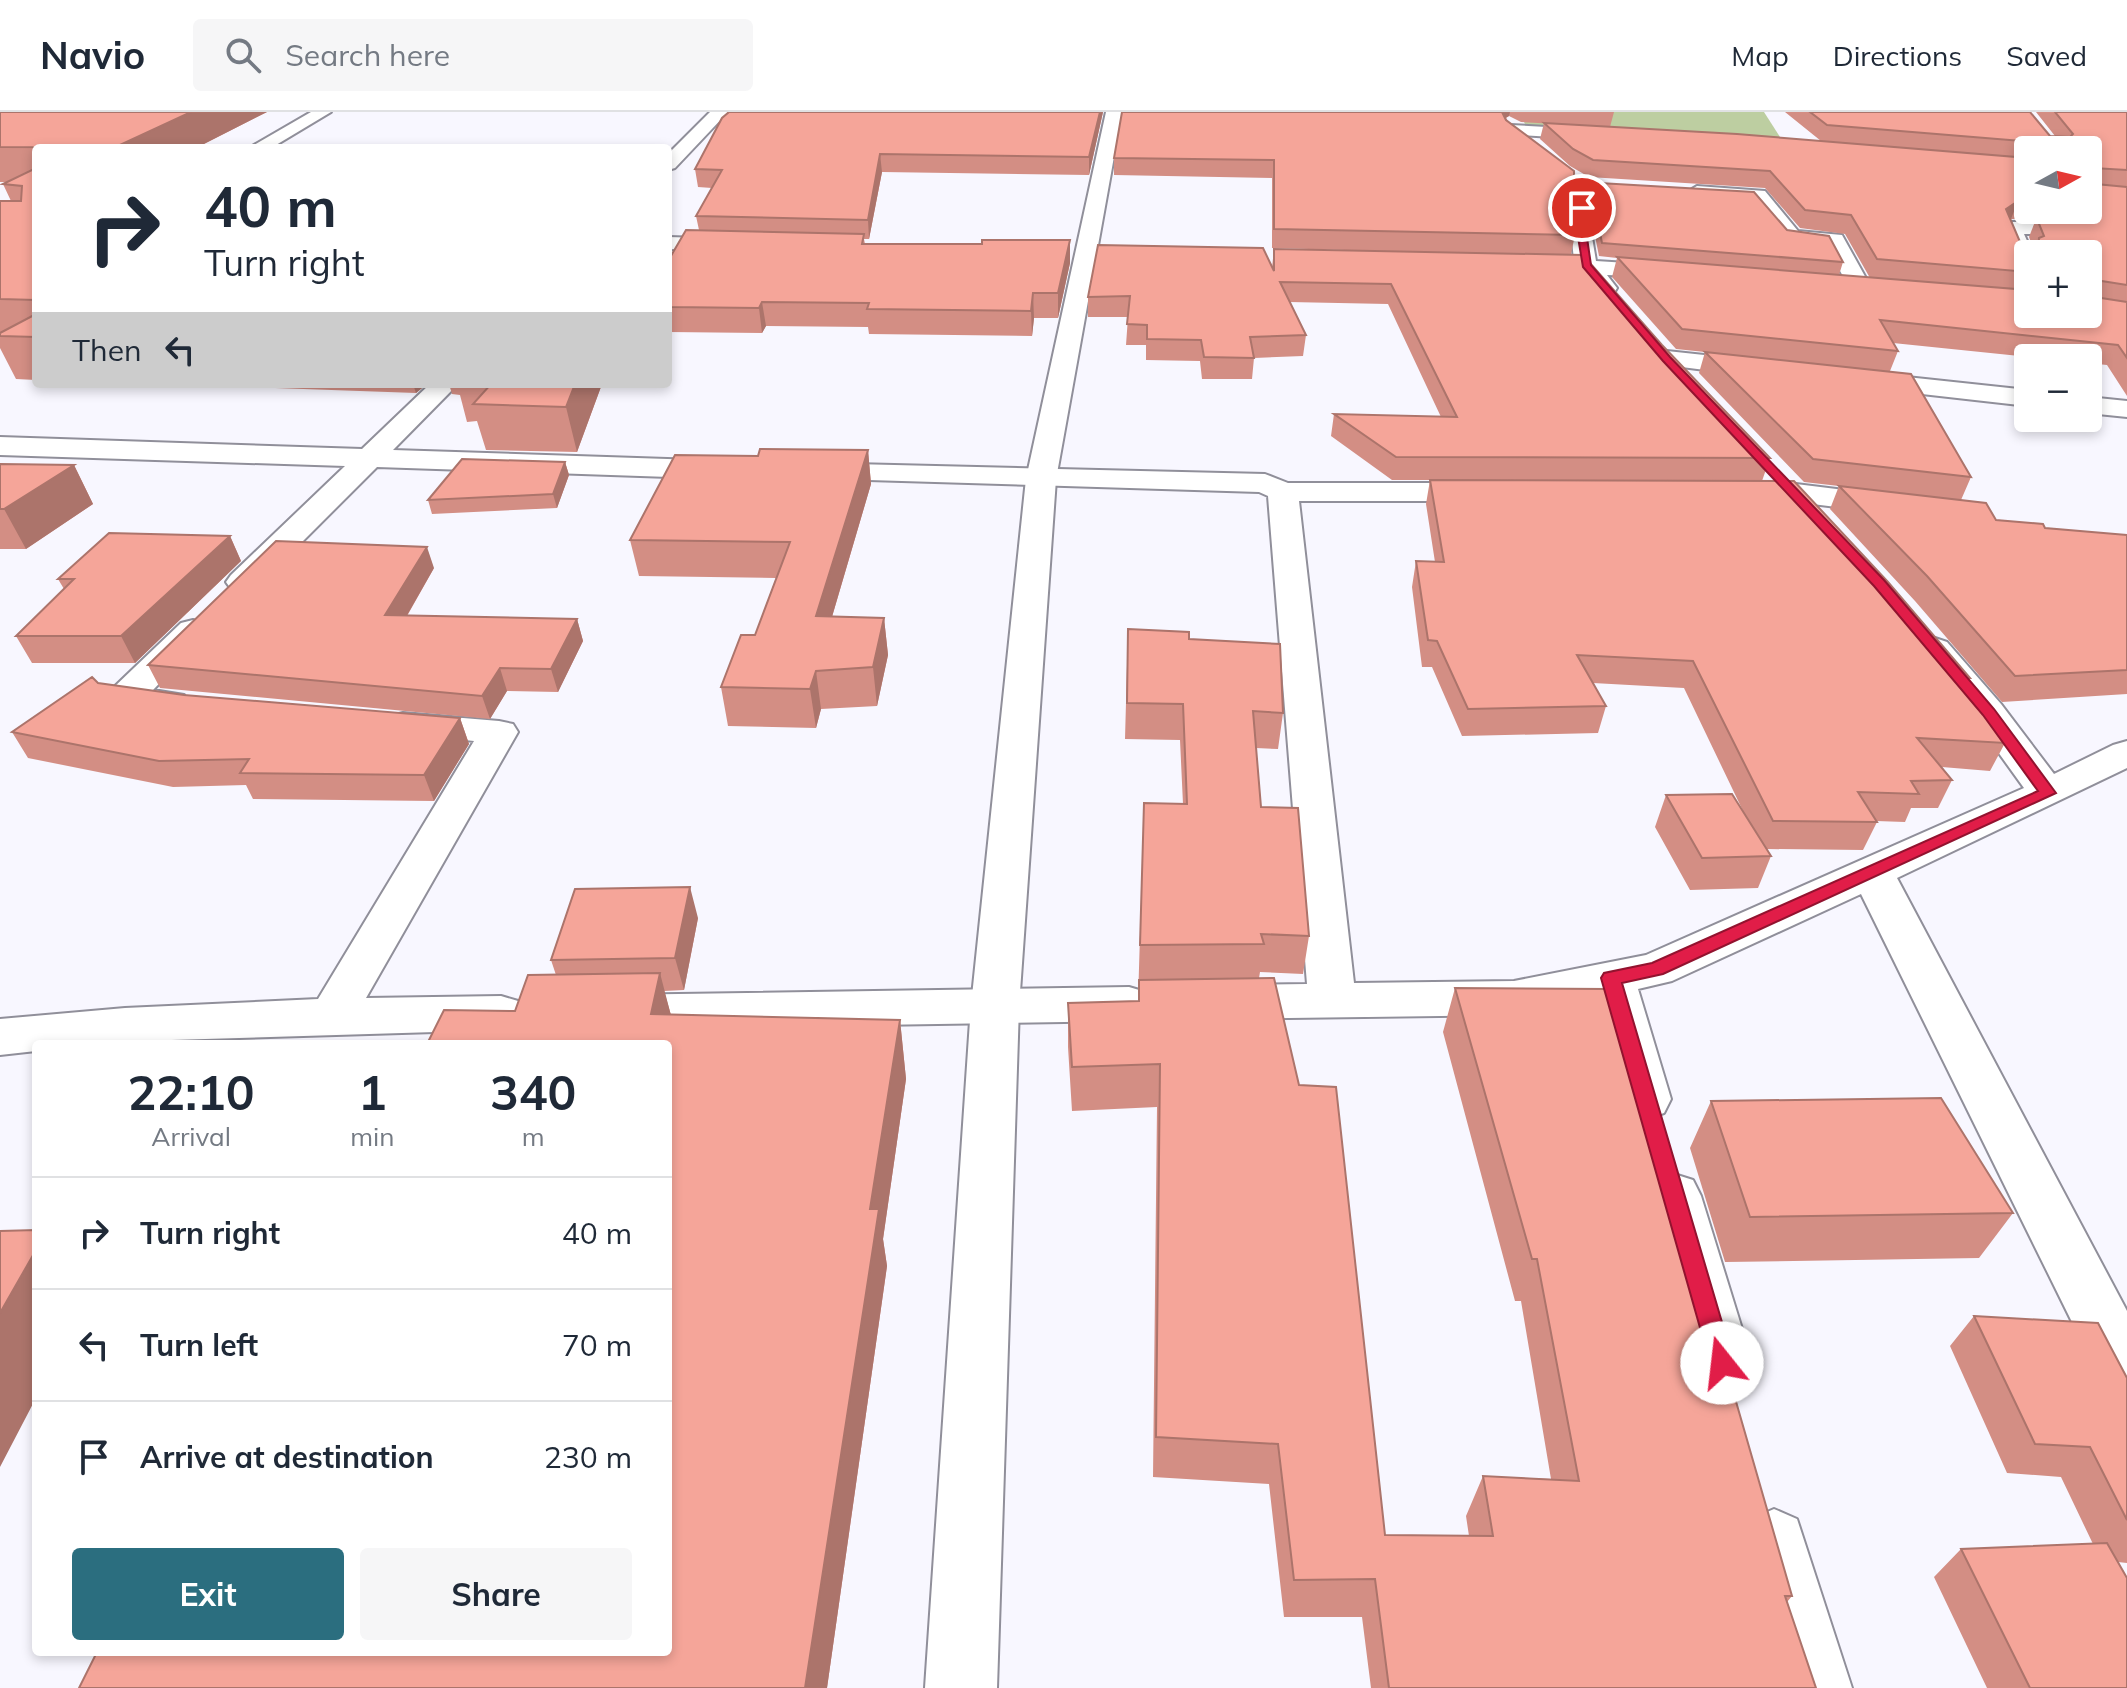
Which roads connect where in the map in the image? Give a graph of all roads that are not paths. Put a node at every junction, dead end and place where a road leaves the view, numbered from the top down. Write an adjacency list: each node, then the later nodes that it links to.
1 (323, 112): 7 (street)
2 (720, 112): 9 (street)
3 (1114, 112): 34 (street)
4 (1500, 112): 5 (street)
5 (1511, 130): 6 (street); 8 (street)
6 (1622, 136)
7 (265, 144)
8 (1531, 147)
9 (672, 160)
10 (1585, 184): 17 (street)
11 (1678, 191): 19 (street)
12 (2074, 224): 13 (street)
13 (2016, 240)
14 (672, 243): 15 (street)
15 (761, 245)
16 (1508, 263): 17 (street)
17 (1586, 265): 18 (street); 20 (street)
18 (1693, 274)
19 (1830, 286)
20 (1616, 300)
21 (1647, 336): 22 (street)
22 (1667, 359): 23 (street); 26 (street)
23 (1791, 373)
24 (1838, 378): 27 (street)
25 (441, 388): 31 (street)
26 (1699, 393)
27 (2014, 397)
28 (2102, 406): 29 (street)
29 (2127, 409)
30 (0, 446): 31 (street)
31 (369, 459): 32 (street); 42 (street)
32 (760, 471)
33 (791, 471): 34 (street)
34 (1041, 479): 36 (street); 49 (street)
35 (1785, 482): 38 (street); 39 (street); 40 (street)
36 (1283, 492): 37 (street); 48 (street)
37 (1516, 492)
38 (1718, 493)
39 (1920, 508)
40 (1827, 527)
41 (1909, 618): 45 (street)
42 (213, 708)
43 (372, 721): 50 (street)
44 (2127, 753): 45 (street)
45 (2048, 793): 46 (street)
46 (1872, 872): 47 (street); 52 (street)
47 (1611, 978): 48 (street); 53 (street)
48 (1332, 1001): 49 (street)
49 (995, 1006): 50 (street); 55 (street)
50 (332, 1016): 51 (street)
51 (0, 1037)
52 (2127, 1371)
53 (1733, 1401)
54 (1759, 1492): 56 (street)
55 (961, 1688)
56 (1816, 1688)

